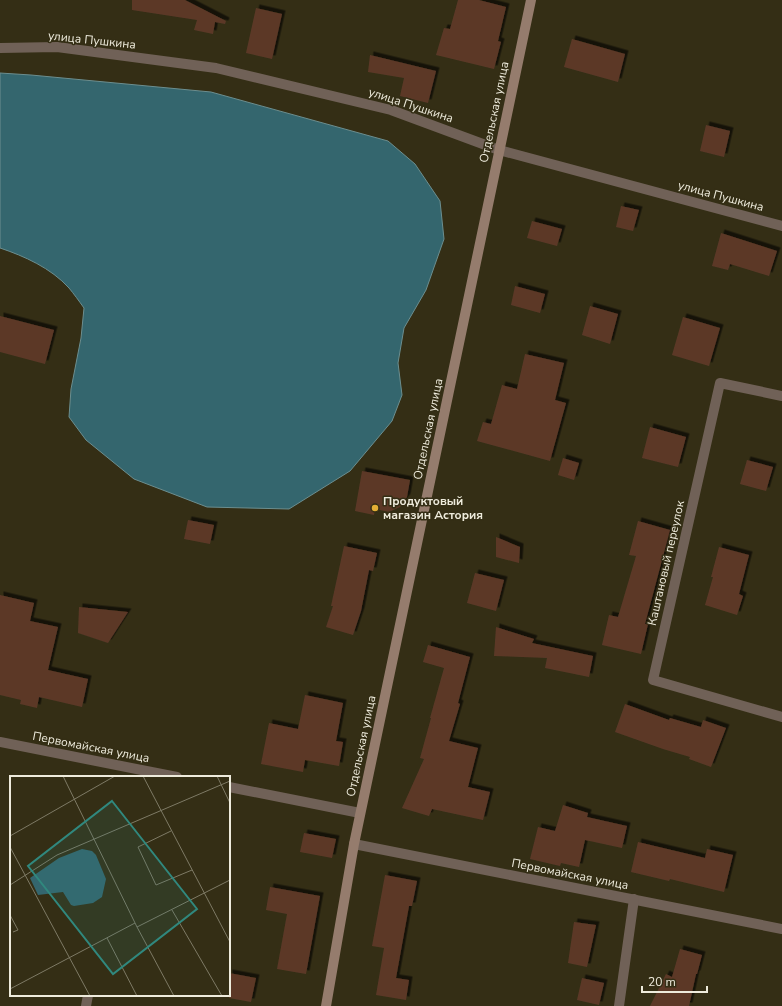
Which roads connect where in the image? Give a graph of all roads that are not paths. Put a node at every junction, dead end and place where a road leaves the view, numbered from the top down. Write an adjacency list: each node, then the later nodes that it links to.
1 (531, 0): 3 (street, Отдельская улица)
2 (0, 48): 3 (street, улица Пушкина)
3 (499, 150): 4 (street, улица Пушкина); 11 (street, Отдельская улица)
4 (782, 226)
5 (782, 396): 6 (street, Каштановый переулок)
6 (782, 718)
7 (0, 742): 8 (street, Первомайская улица)
8 (128, 772): 9 (street, Первомайская улица)
9 (167, 776)
10 (230, 787): 11 (street)
11 (360, 813): 12 (street, Отдельская улица)
12 (354, 844): 13 (street, Первомайская улица); 17 (street, Отдельская улица)
13 (634, 899): 14 (street, Первомайская улица); 18 (street)
14 (782, 929)
15 (88, 996): 16 (street)
16 (86, 1006)
17 (326, 1006)
18 (619, 1006)

